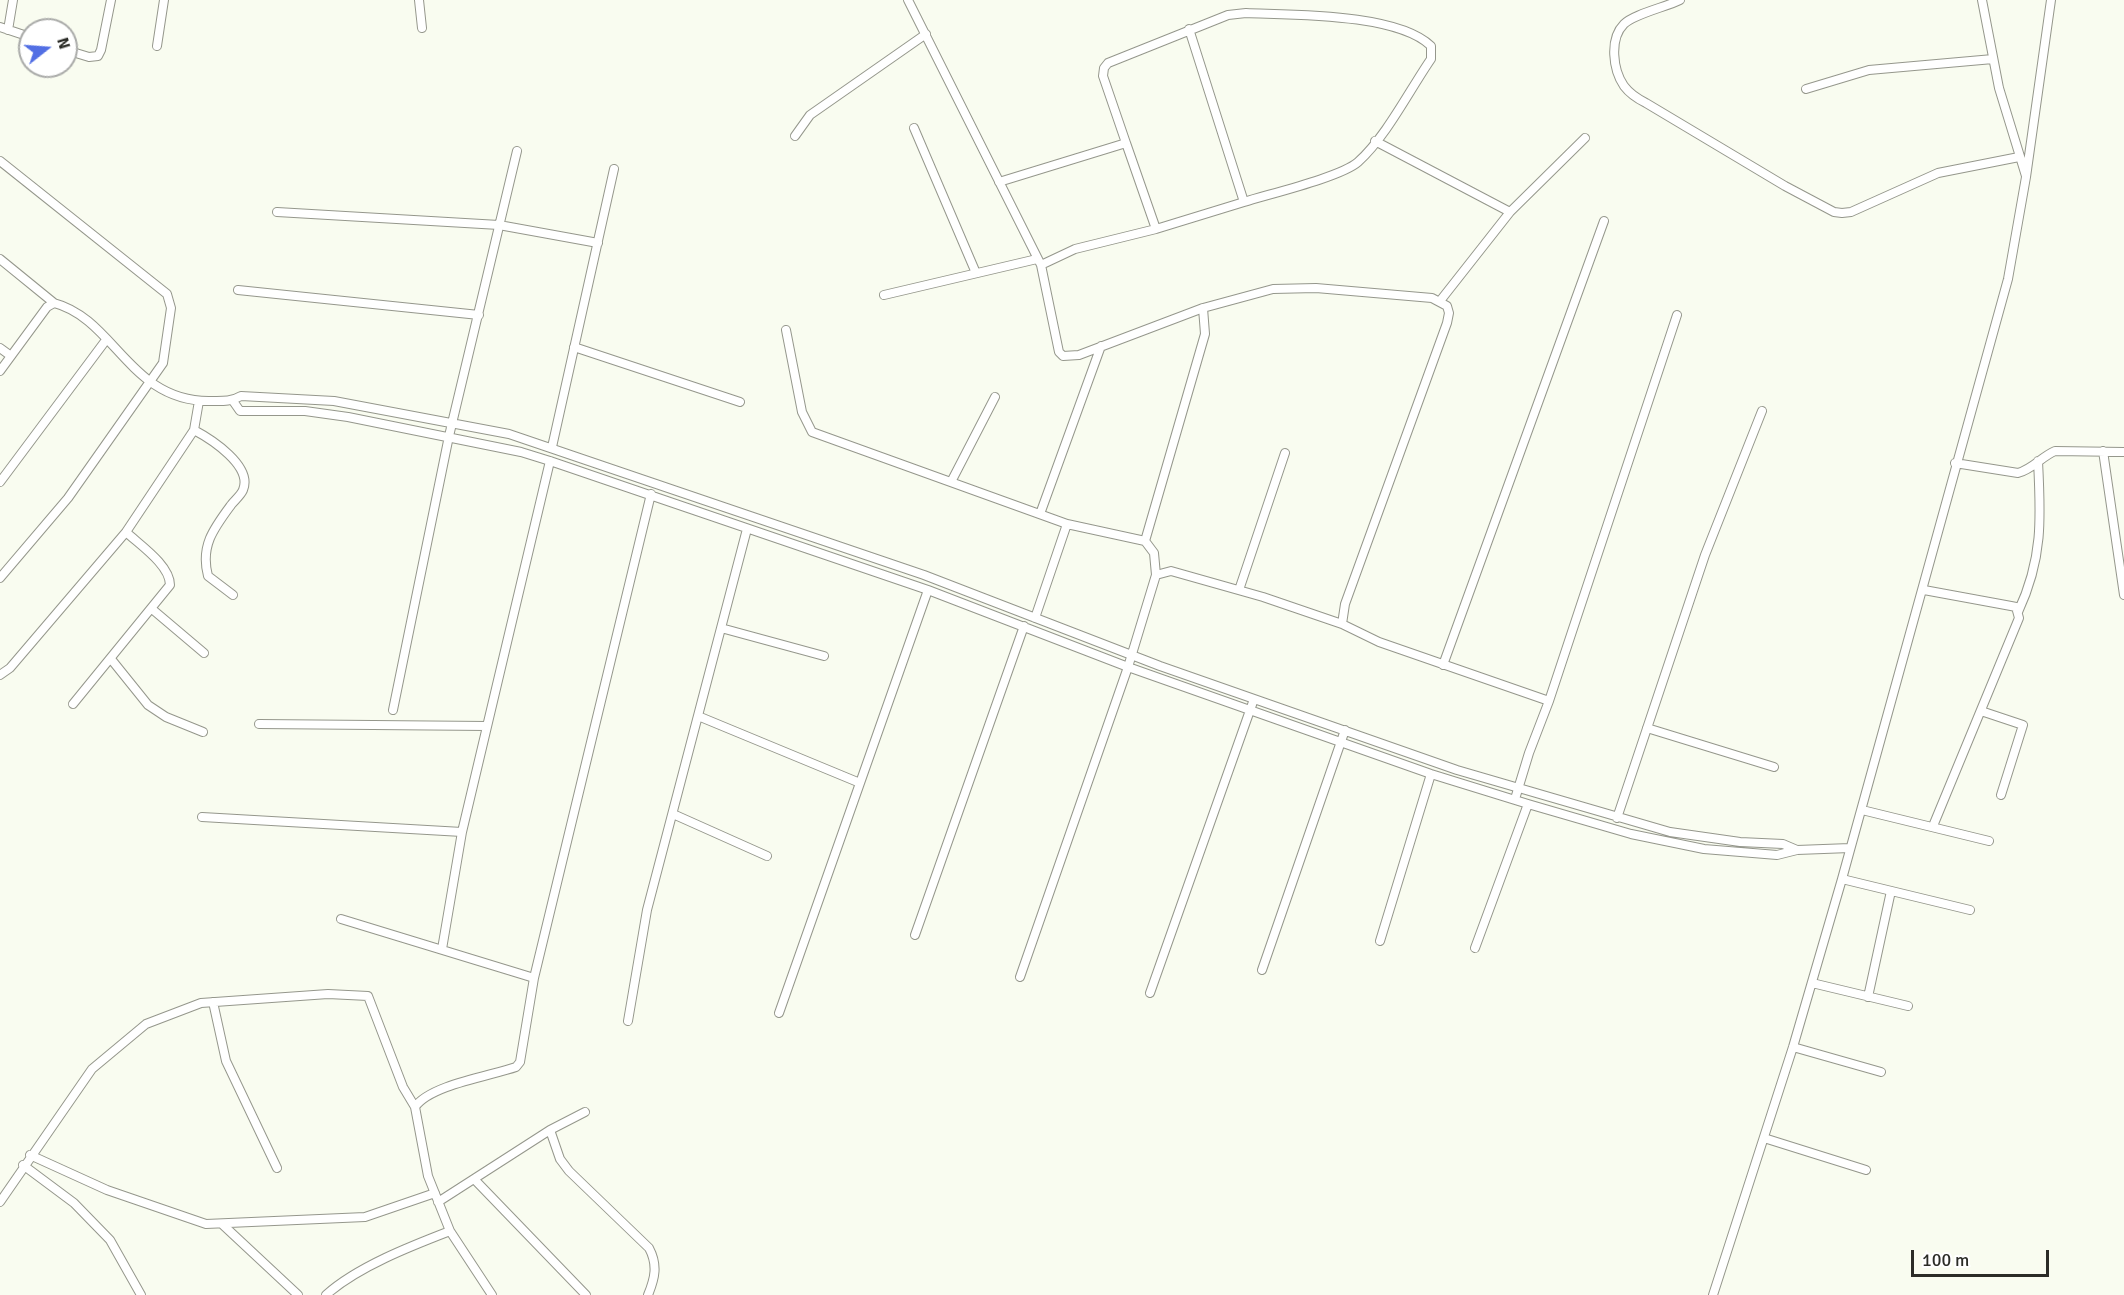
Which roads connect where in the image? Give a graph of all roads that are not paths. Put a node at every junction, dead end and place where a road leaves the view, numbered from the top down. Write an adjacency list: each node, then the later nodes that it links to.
1 (13, 0): 9 (street)
2 (111, 0): 14 (street)
3 (164, 0): 13 (street)
4 (419, 0): 10 (street)
5 (908, 0): 12 (street)
6 (1680, 0): 23 (street)
7 (1982, 0): 15 (street)
8 (2051, 0): 26 (street)
9 (4, 28)
10 (422, 28)
11 (1189, 29): 20 (street); 21 (street); 28 (street)
12 (926, 34): 18 (street); 27 (street)
13 (157, 46)
14 (78, 54)
15 (1993, 59): 16 (street); 23 (street)
16 (1806, 88)
17 (914, 128): 37 (street)
18 (795, 135)
19 (1586, 138): 30 (street)
20 (1375, 141): 28 (street); 30 (street)
21 (1126, 143): 27 (street); 33 (street)
22 (517, 151): 32 (street)
23 (2019, 157): 26 (street)
24 (0, 161): 52 (street)
25 (614, 170): 34 (street)
26 (2026, 177): 69 (street)
27 (999, 182): 36 (street)
28 (1244, 202): 33 (street)
29 (277, 212): 32 (street)
30 (1510, 212): 40 (street)
31 (1604, 221): 99 (street)
32 (500, 225): 34 (street); 43 (street)
33 (1156, 229): 36 (street)
34 (598, 243): 48 (street)
35 (0, 259): 41 (street)
36 (1039, 262): 37 (street); 47 (street)
37 (976, 273): 39 (street)
38 (238, 291): 43 (street)
39 (884, 295)
40 (1440, 301): 42 (street); 92 (street)
41 (54, 303): 46 (street); 50 (street)
42 (1203, 308): 47 (street); 81 (street)
43 (478, 315): 60 (street)
44 (1677, 315): 103 (street)
45 (786, 330): 73 (street)
46 (106, 340): 52 (street); 72 (street)
47 (1101, 346): 75 (street)
48 (574, 347): 56 (street); 63 (street)
49 (0, 348): 50 (street)
50 (11, 356): 51 (street)
51 (0, 371)
52 (149, 383): 54 (street); 83 (street)
53 (995, 397): 73 (street)
54 (199, 401): 55 (street); 61 (street)
55 (233, 401): 57 (street); 59 (street)
56 (740, 402)
57 (352, 404): 59 (street); 60 (street)
58 (1762, 411): 111 (street)
59 (348, 417): 62 (street)
60 (453, 423): 62 (street); 63 (street)
61 (194, 430): 79 (street); 87 (street)
62 (449, 436): 67 (street); 105 (street)
63 (552, 447): 70 (street)
64 (2103, 451): 65 (street); 68 (street); 88 (street)
65 (2124, 452)
66 (1285, 453): 85 (street)
67 (550, 461): 71 (street); 110 (street)
68 (2038, 461): 69 (street); 90 (street)
69 (1955, 463): 86 (street)
70 (605, 465): 71 (street); 76 (street)
71 (601, 477): 74 (street)
72 (0, 482)
73 (951, 482): 75 (street)
74 (651, 494): 78 (street); 142 (street)
75 (1040, 514): 77 (street)
76 (773, 524): 80 (street); 91 (street)
77 (1067, 524): 81 (street); 91 (street)
78 (747, 529): 80 (street); 94 (street)
79 (126, 532): 89 (street); 101 (street)
80 (768, 536): 84 (street)
81 (1145, 541): 82 (street)
82 (1156, 575): 85 (street); 96 (street)
83 (0, 578)
84 (928, 590): 93 (street); 117 (street)
85 (1239, 590): 92 (street)
86 (1924, 590): 90 (street); 122 (street)
87 (233, 595)
88 (2124, 595)
89 (152, 609): 95 (street); 98 (street)
90 (2018, 612): 107 (street)
91 (1035, 618): 96 (street)
92 (1342, 624): 99 (street)
93 (1024, 626): 100 (street); 136 (street)
94 (721, 628): 97 (street); 108 (street)
95 (204, 653)
96 (1130, 655): 100 (street); 102 (street)
97 (824, 656)
98 (111, 659): 104 (street); 113 (street)
99 (1443, 665): 103 (street)
100 (1128, 667): 106 (street); 141 (street)
101 (0, 675)
102 (1254, 699): 106 (street); 112 (street)
103 (1549, 701): 118 (street)
104 (73, 704)
105 (393, 710)
106 (1250, 711): 114 (street); 144 (street)
107 (1981, 711): 119 (street); 126 (street)
108 (698, 716): 117 (street); 123 (street)
109 (259, 724): 110 (street)
110 (487, 726): 127 (street)
111 (1647, 728): 115 (street); 125 (street)
112 (1345, 730): 114 (street); 118 (street)
113 (203, 732)
114 (1341, 741): 116 (street); 140 (street)
115 (1774, 767)
116 (1431, 774): 120 (street); 137 (street)
117 (860, 783): 148 (street)
118 (1518, 788): 120 (street); 125 (street)
119 (2001, 795)
120 (1515, 799): 121 (street)
121 (1528, 804): 130 (street); 139 (street)
122 (1862, 810): 126 (street); 129 (street)
123 (673, 814): 131 (street); 149 (street)
124 (202, 817): 127 (street)
125 (1617, 818): 130 (street)
126 (1933, 826): 128 (street)
127 (462, 832): 138 (street)
128 (1989, 841)
129 (1850, 848): 130 (street); 132 (street)
130 (1797, 850)
131 (767, 856)
132 (1842, 879): 133 (street); 143 (street)
133 (1891, 891): 134 (street); 145 (street)
134 (1970, 910)
135 (340, 919): 138 (street)
136 (915, 935)
137 (1380, 941)
138 (442, 948): 142 (street)
139 (1475, 948)
140 (1262, 970)
141 (1020, 977)
142 (534, 978): 152 (street)
143 (1812, 983): 145 (street); 150 (street)
144 (1150, 993)
145 (1868, 997): 147 (street)
146 (213, 1002): 152 (street); 156 (street); 158 (street)
147 (1908, 1006)
148 (779, 1013)
149 (628, 1021)
150 (1793, 1047): 151 (street); 155 (street)
151 (1881, 1072)
152 (415, 1107): 161 (street)
153 (585, 1112): 154 (street)
154 (550, 1130): 160 (street); 172 (street)
155 (1764, 1138): 159 (street); 173 (street)
156 (30, 1155): 157 (street); 164 (street)
157 (23, 1165): 162 (street); 167 (street)
158 (278, 1168)
159 (1866, 1170)
160 (476, 1180): 163 (street); 171 (street)
161 (435, 1193): 163 (street); 164 (street)
162 (0, 1202)
163 (438, 1202): 165 (street)
164 (222, 1224): 168 (street)
165 (450, 1231): 166 (street); 169 (street)
166 (490, 1292): 170 (street)
167 (141, 1295)
168 (298, 1295)
169 (326, 1295)
170 (482, 1295)
171 (586, 1295)
172 (648, 1295)
173 (1713, 1295)

